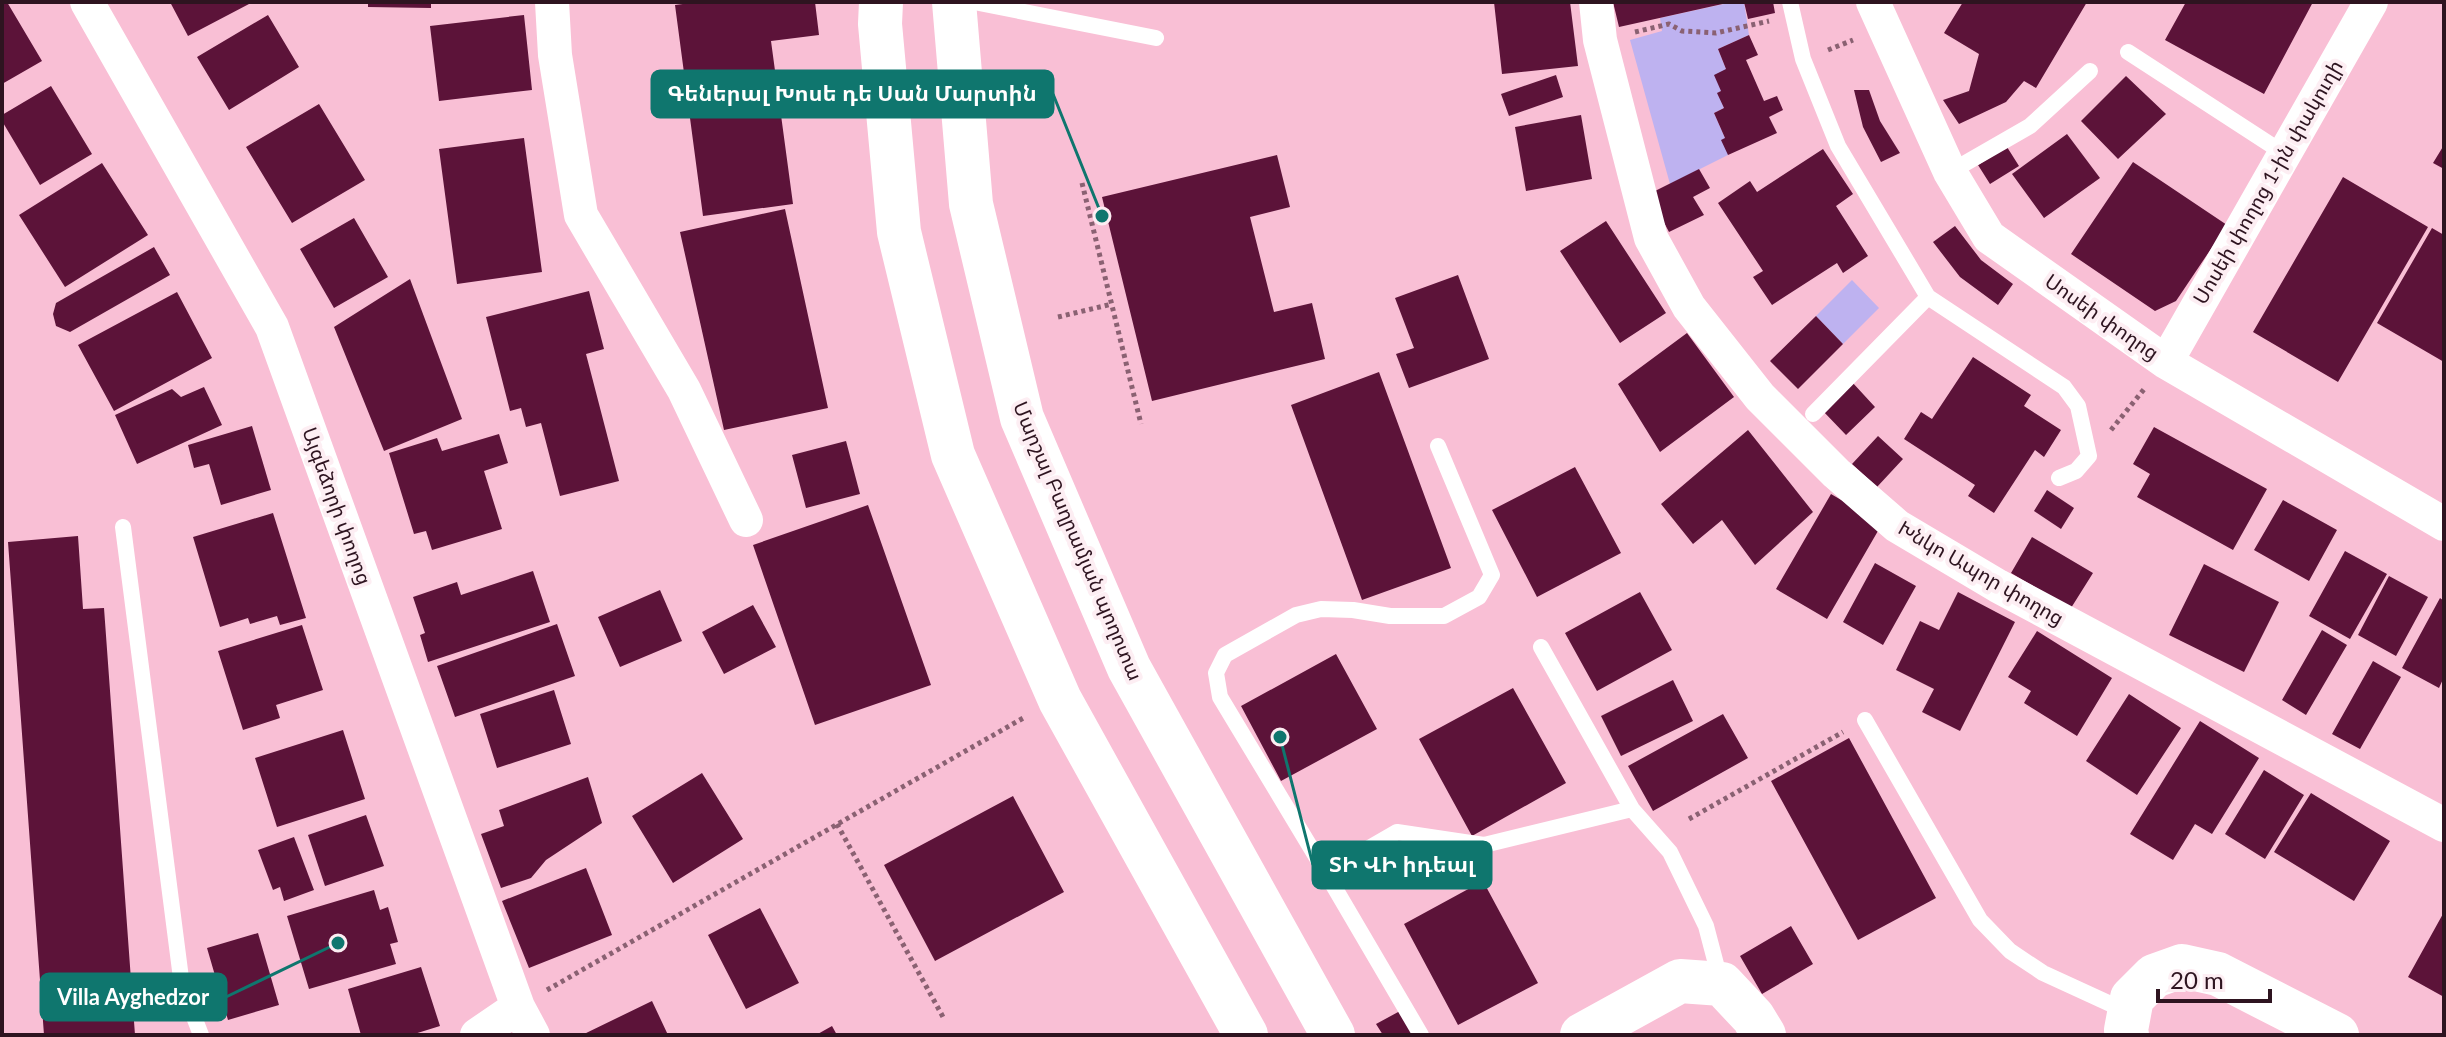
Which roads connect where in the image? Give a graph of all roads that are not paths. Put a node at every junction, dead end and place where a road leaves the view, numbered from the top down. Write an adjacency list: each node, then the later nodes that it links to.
1 (87, 2): 29 (street, Այգեձորի փողոց)
2 (552, 2): 20 (street)
3 (881, 2): 33 (main road)
4 (954, 2): 34 (main road, Մարշալ Բաղրամյան պողոտա)
5 (974, 2): 10 (lane)
6 (1596, 2): 26 (street, Խնկո Ապոր փողոց)
7 (2371, 2): 13 (street, Սոսեի փողոց 1-ին փակուղի)
8 (1792, 9): 15 (lane)
9 (1878, 15): 14 (street, Սոսեի փողոց)
10 (1156, 38)
11 (2128, 52): 13 (lane)
12 (2090, 71): 14 (lane)
13 (2285, 154): 16 (street, Սոսեի փողոց 1-ին փակուղի)
14 (1950, 172): 16 (street, Սոսեի փողոց)
15 (1928, 297): 17 (lane); 19 (lane)
16 (2166, 362): 21 (street, Սոսեի փողոց)
17 (1813, 414)
18 (1438, 446): 27 (lane)
19 (2059, 478)
20 (746, 520)
21 (2444, 524)
22 (123, 527): 31 (lane)
23 (1541, 647): 25 (lane)
24 (1865, 720): 30 (lane)
25 (1632, 809): 27 (lane); 28 (lane)
26 (2444, 825)
27 (1326, 873): 35 (lane)
28 (1722, 984): 36 (main road); 37 (main road)
29 (525, 1021): 32 (street)
30 (2128, 1024): 38 (main road)
31 (201, 1035)
32 (477, 1035)
33 (1246, 1035)
34 (1333, 1035)
35 (1421, 1035)
36 (1582, 1035)
37 (1764, 1035)
38 (2337, 1035)

